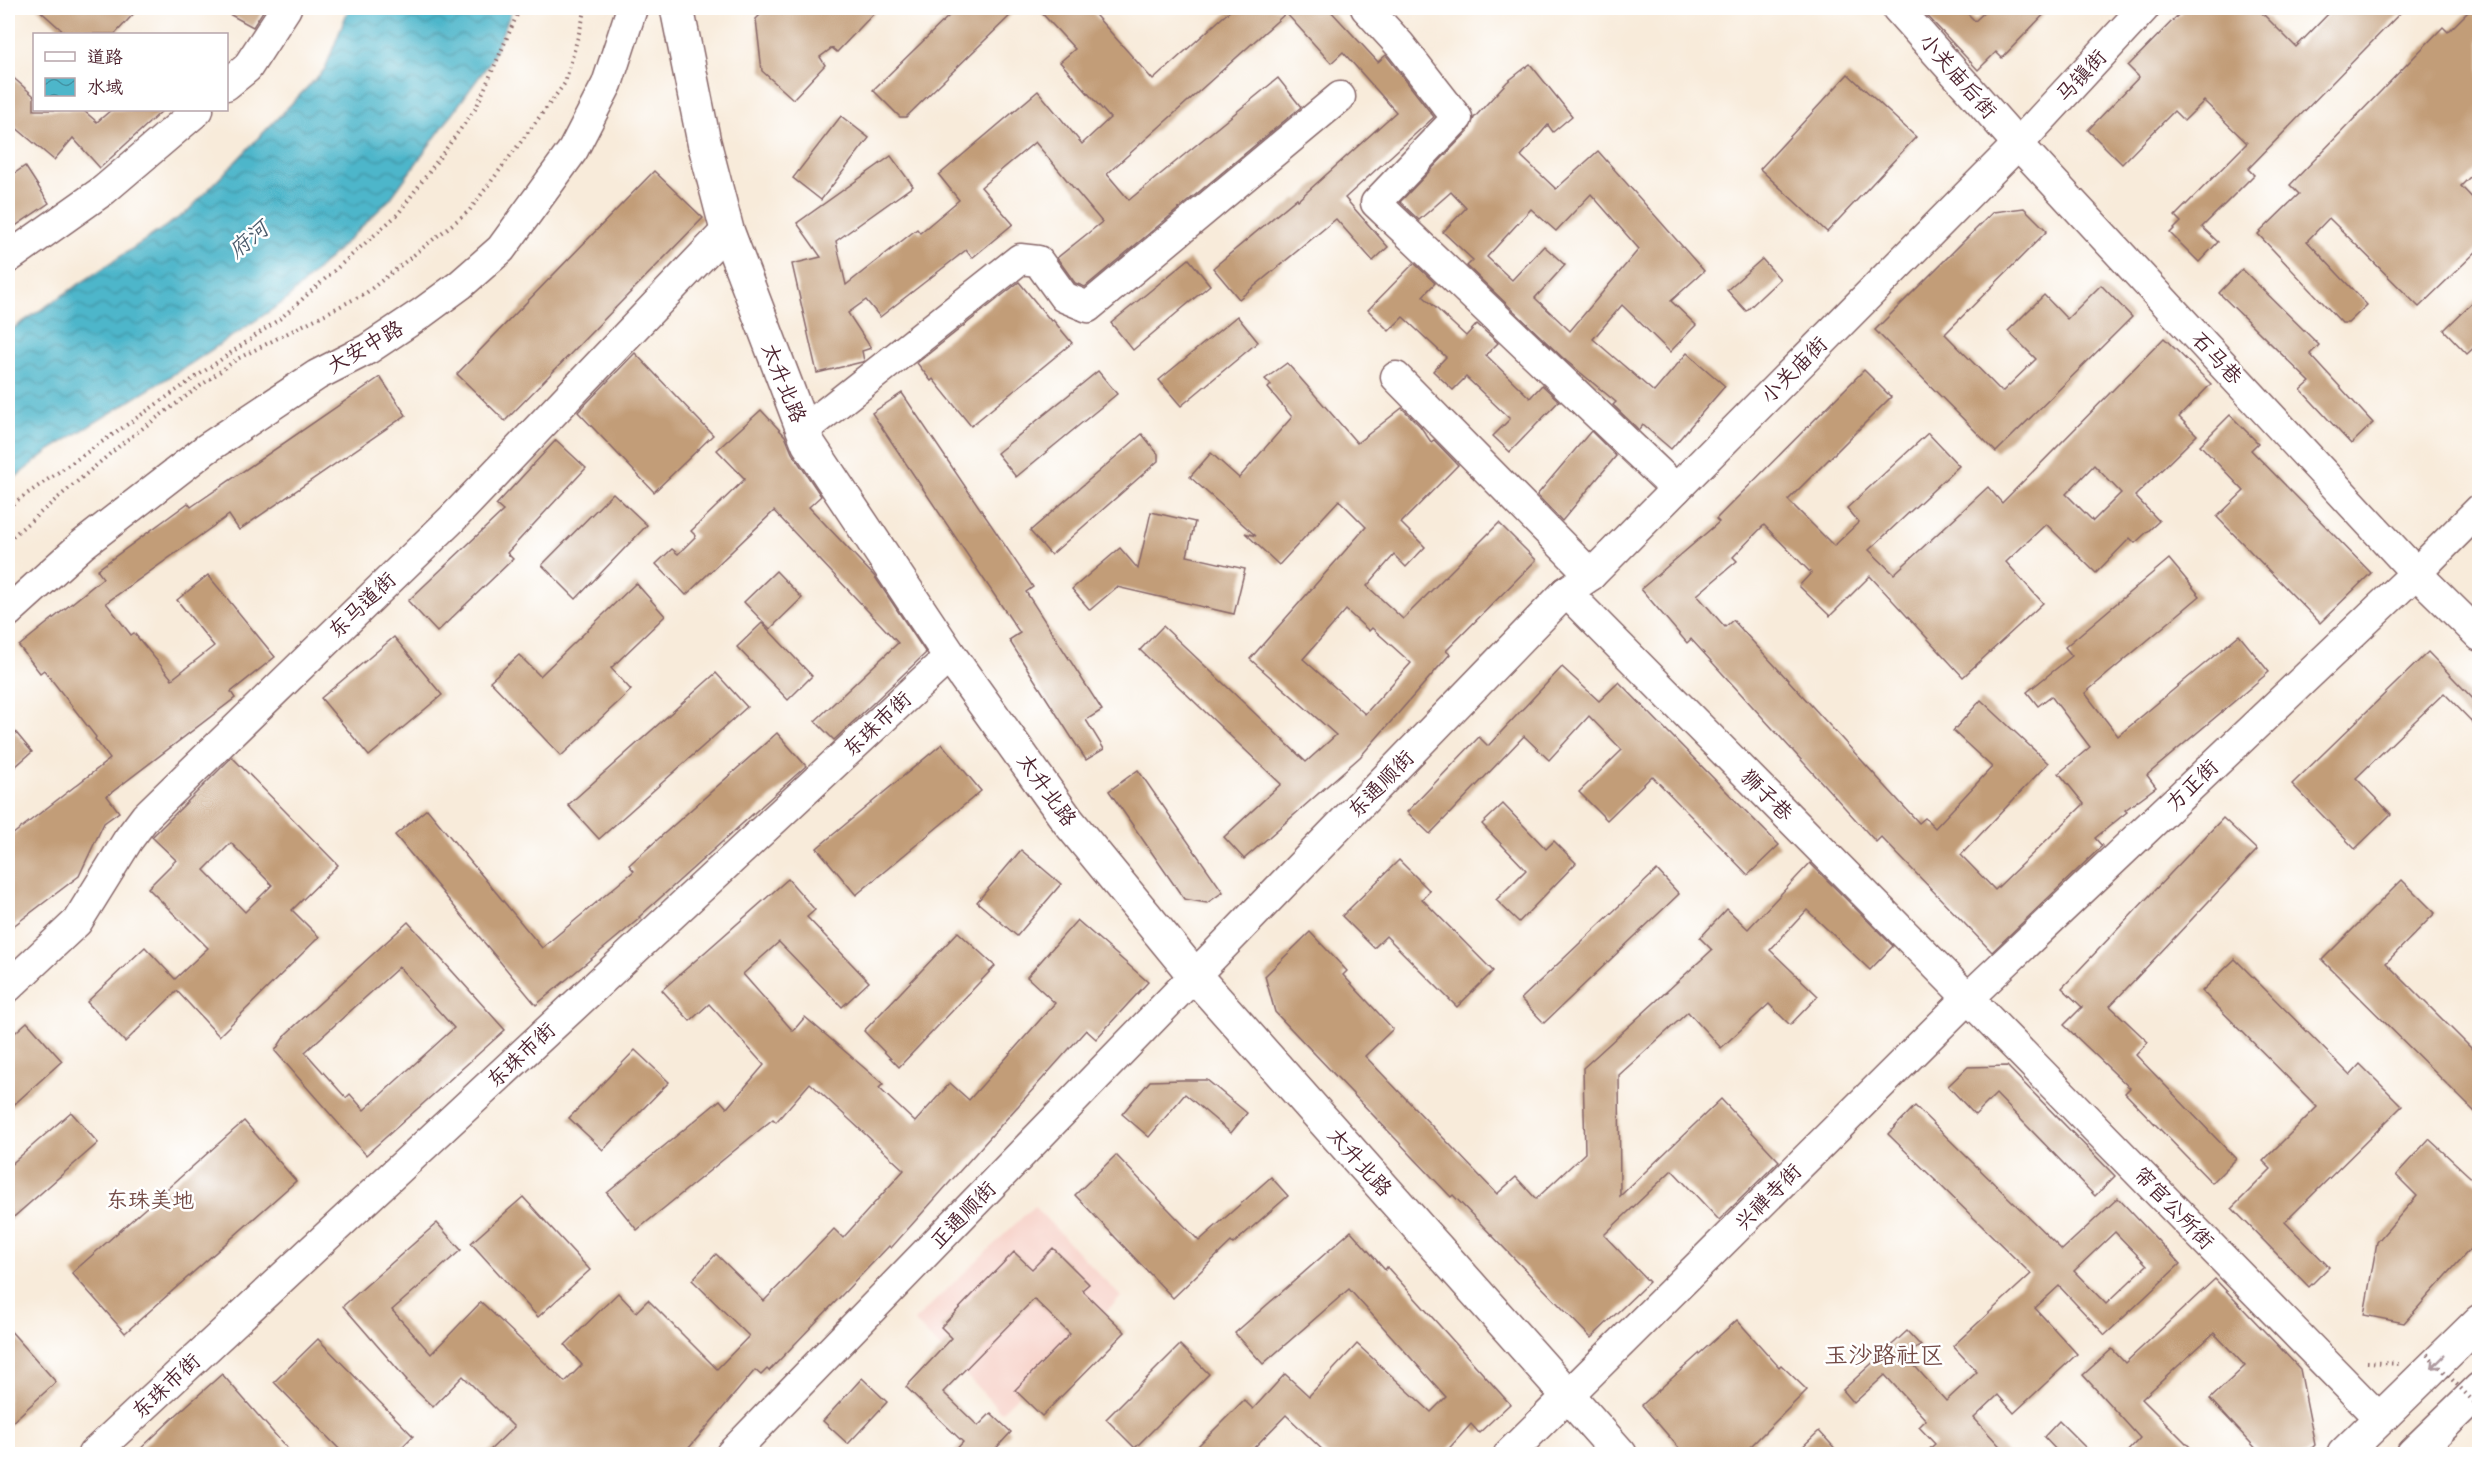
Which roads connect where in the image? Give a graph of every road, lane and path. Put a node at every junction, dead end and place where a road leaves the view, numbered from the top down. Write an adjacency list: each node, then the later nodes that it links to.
1 (286, 8): 9 (street)
2 (520, 8): 18 (path)
3 (586, 8): 20 (path)
4 (632, 8): 24 (street, 大安中路)
5 (1366, 8): 17 (street)
6 (1897, 8): 12 (street, 小关庙后街)
7 (2144, 8): 12 (street, 马镇街)
8 (680, 9): 13 (main road, 太升北路)
9 (228, 83)
10 (1340, 97): 16 (street)
11 (197, 111): 14 (street)
12 (2018, 144): 17 (street, 小关庙街); 21 (street, 石马巷)
13 (727, 230): 16 (main road, 太升北路); 28 (street, 东马道街)
14 (8, 258)
15 (1396, 377): 22 (street)
16 (803, 431): 26 (main road, 太升北路)
17 (1677, 489): 22 (street, 小关庙街)
18 (8, 507)
19 (2480, 509): 21 (street, 方正街)
20 (8, 540)
21 (2416, 573): 25 (street, 石马巷); 29 (street, 方正街)
22 (1591, 575): 23 (street, 小关庙街)
23 (1566, 592): 27 (street, 东通顺街); 29 (street, 狮子巷)
24 (8, 612)
25 (2480, 636)
26 (950, 656): 27 (main road, 太升北路); 36 (street, 东珠市街)
27 (1195, 976): 33 (main road, 太升北路); 37 (street, 正通顺街)
28 (8, 987)
29 (1968, 998): 33 (street, 兴禅寺街); 35 (street, 帘官公所街)
30 (2480, 1321): 35 (main road, one-way to 35)
31 (2427, 1354): 34 (path, bridge)
32 (2480, 1389): 41 (main road)
33 (1568, 1395): 38 (street, 兴禅寺街); 39 (main road, 太升北路)
34 (2480, 1408)
35 (2380, 1419): 40 (main road)
36 (93, 1455)
37 (731, 1455)
38 (1509, 1455)
39 (1620, 1455)
40 (2344, 1455)
41 (2413, 1455)

